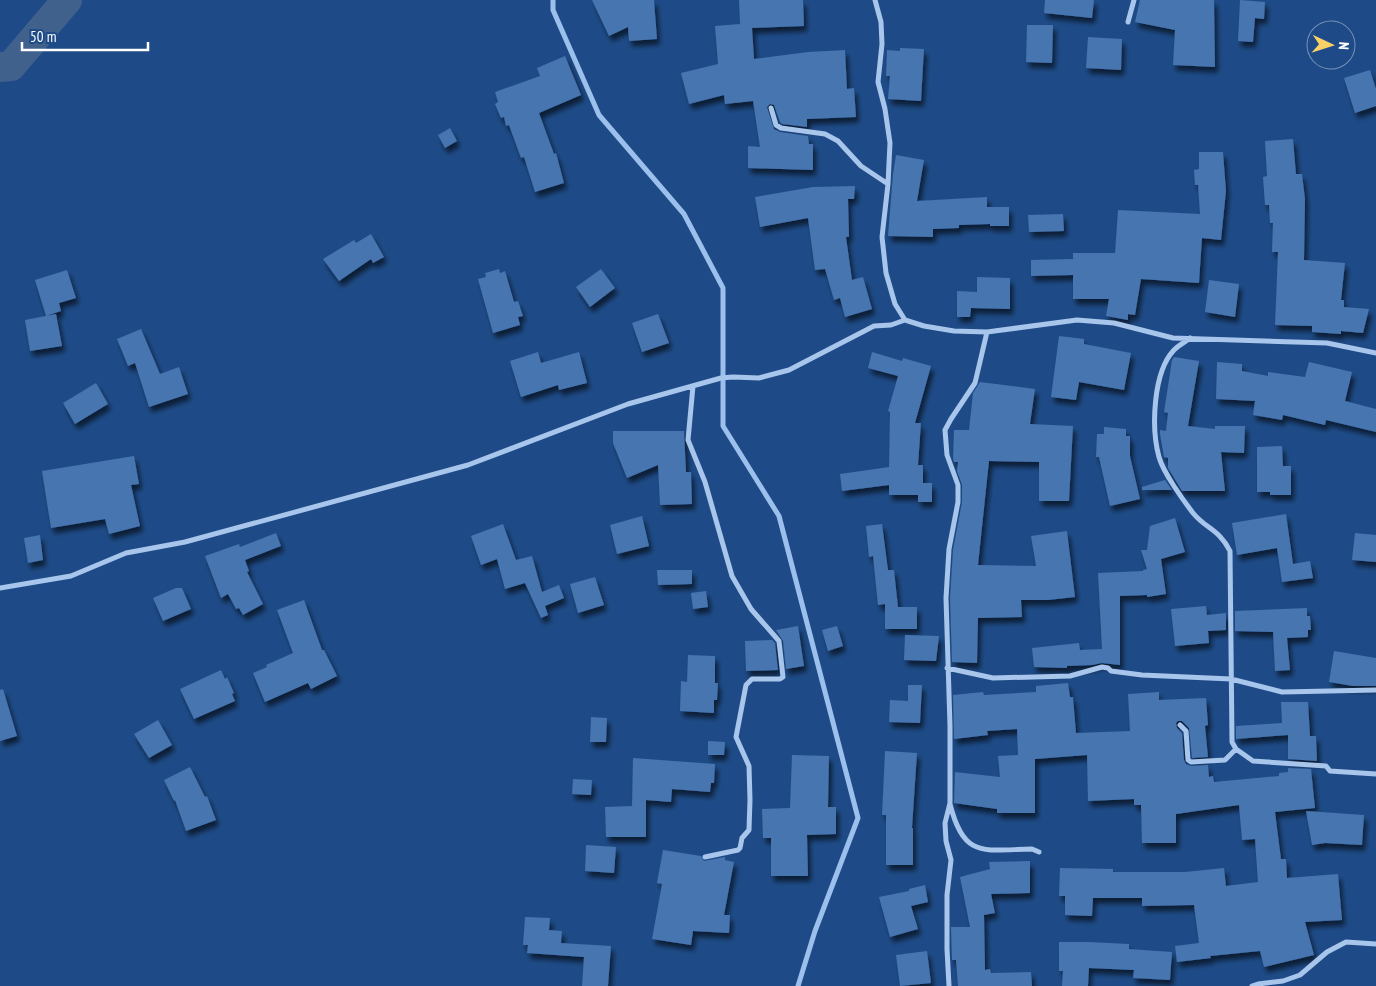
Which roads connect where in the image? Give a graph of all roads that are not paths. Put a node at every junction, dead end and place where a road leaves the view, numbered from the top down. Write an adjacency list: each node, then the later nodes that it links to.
1 (875, 0): 5 (street)
2 (1134, 0): 3 (street)
3 (1128, 22)
4 (771, 108): 5 (street)
5 (888, 184): 6 (street)
6 (905, 320): 7 (street); 10 (street)
7 (987, 332): 8 (street); 12 (street)
8 (1190, 338): 9 (street); 13 (street)
9 (1376, 353)
10 (692, 386): 11 (street); 20 (street)
11 (0, 588)
12 (947, 668): 13 (street); 18 (street)
13 (1231, 679): 14 (street); 16 (street)
14 (1376, 690)
15 (1180, 725): 16 (street)
16 (1236, 749): 17 (street)
17 (1376, 774)
18 (950, 803): 19 (street); 22 (street)
19 (1038, 852)
20 (705, 856)
21 (1376, 944): 23 (street)
22 (949, 986)
23 (1252, 986)

